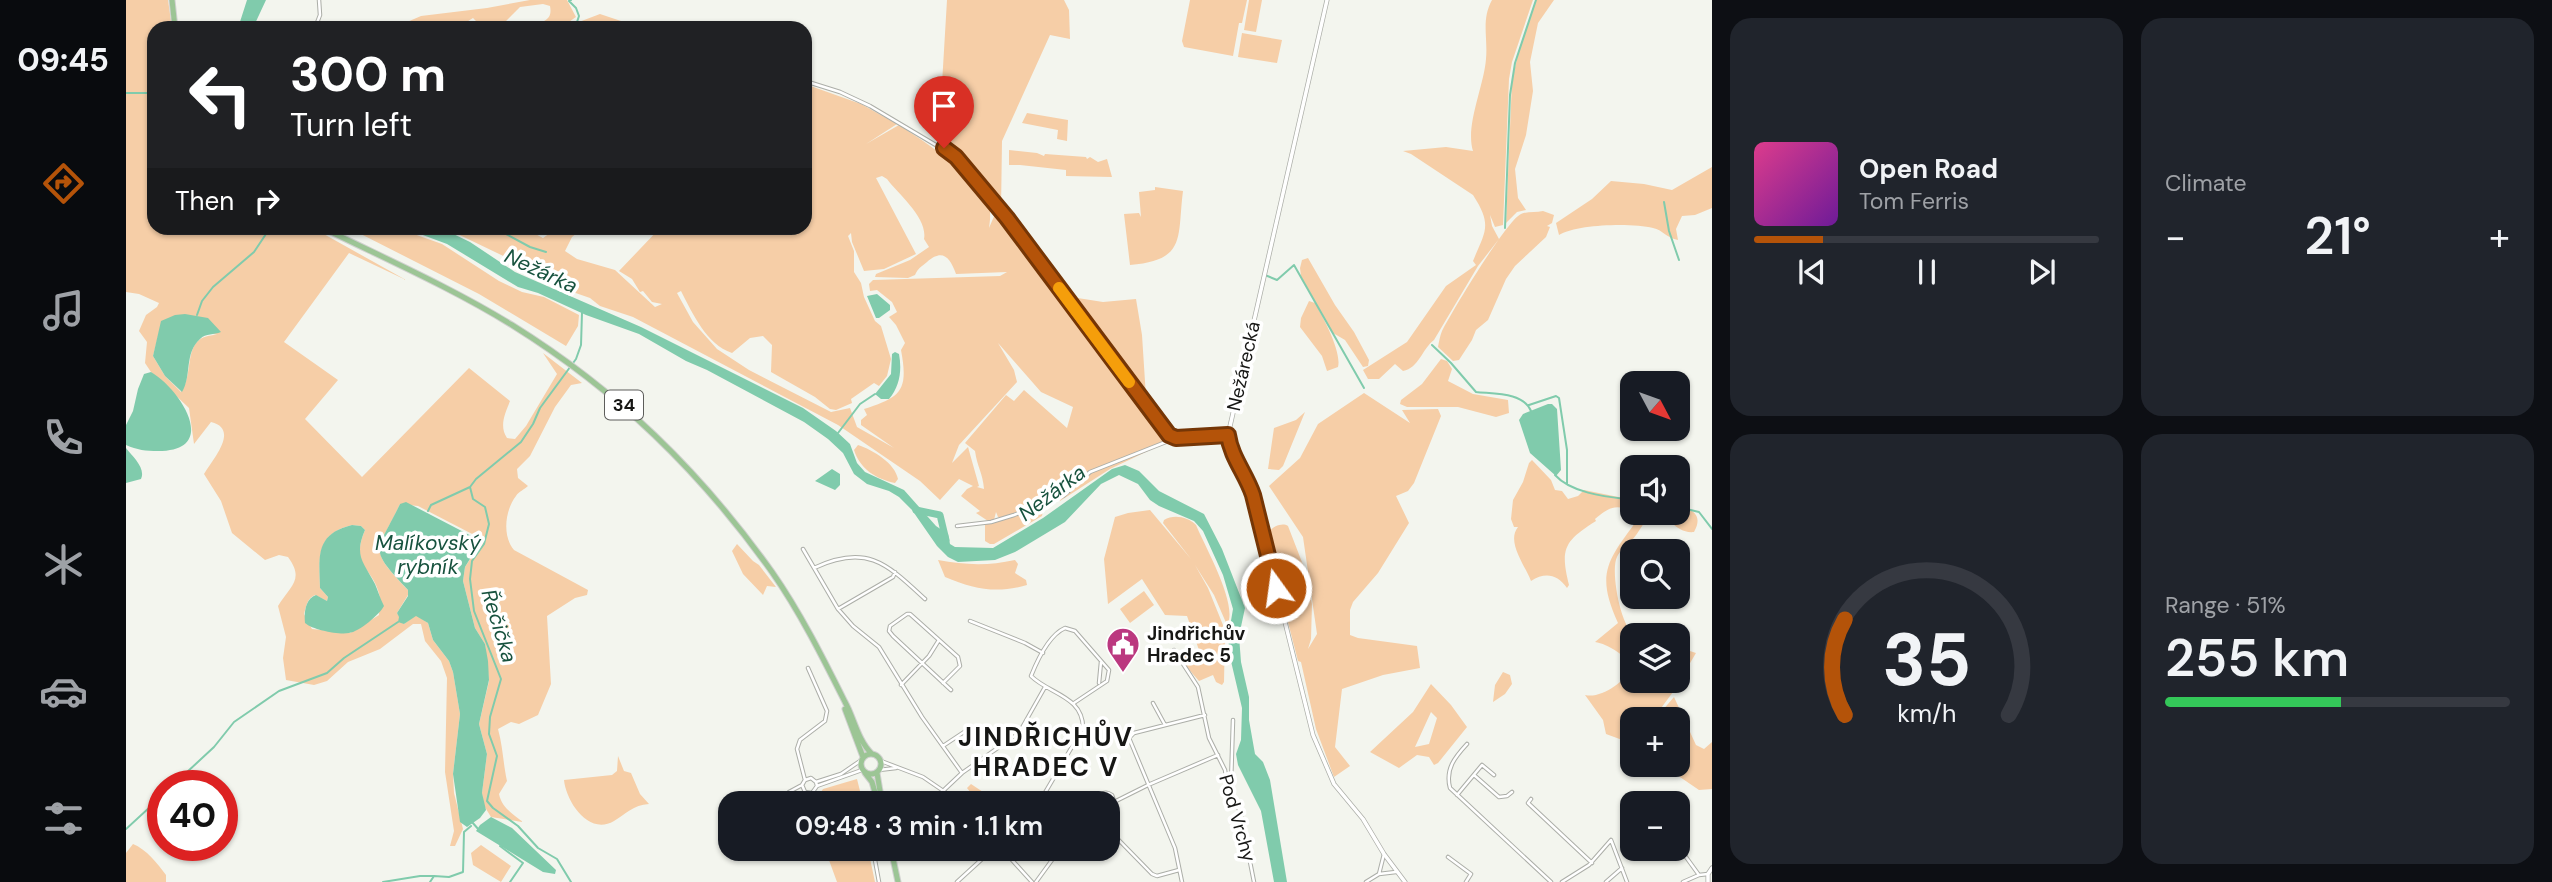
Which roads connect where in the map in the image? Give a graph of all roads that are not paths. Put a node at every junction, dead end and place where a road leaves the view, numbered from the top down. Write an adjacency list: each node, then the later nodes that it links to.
1 (172, 0): 4 (main road)
2 (318, 0): 5 (street)
3 (1327, 0): 8 (street, Nežárecká)
4 (174, 21)
5 (318, 21)
6 (812, 83): 9 (street)
7 (337, 235): 25 (main road, 34)
8 (1228, 435): 9 (street); 68 (street, Nežárecká)
9 (1176, 438): 10 (street)
10 (957, 526)
11 (803, 549): 12 (street)
12 (807, 555): 13 (street); 14 (street)
13 (800, 559)
14 (814, 568): 15 (street); 17 (street)
15 (895, 572): 16 (street); 17 (street)
16 (925, 599)
17 (838, 609): 28 (street)
18 (970, 621): 21 (street)
19 (939, 640): 22 (street); 22 (street); 26 (street)
20 (1174, 650): 33 (street, Pod Vrchy)
21 (1044, 653): 23 (street); 29 (street)
22 (922, 663): 26 (street); 28 (street)
23 (1101, 663): 27 (street); 27 (street)
24 (808, 668): 43 (street)
25 (835, 683): 39 (main road, 34); 41 (main road, 34)
26 (943, 683): 30 (street)
27 (1099, 684): 31 (street)
28 (901, 685): 38 (street)
29 (1046, 687): 31 (street); 47 (street)
30 (951, 691)
31 (1073, 703): 61 (street)
32 (1153, 703): 35 (street)
33 (1205, 715): 35 (street); 40 (street, Pod Vrchy)
34 (1234, 720): 66 (street)
35 (1165, 724): 54 (street)
36 (967, 730): 38 (street)
37 (1466, 744): 63 (street)
38 (943, 746): 47 (street)
39 (872, 754): 41 (main road); 42 (main road)
40 (1218, 755): 54 (street); 66 (street, Pod Vrchy)
41 (862, 759): 45 (main road); 52 (street)
42 (881, 761): 44 (street); 46 (main road)
43 (803, 765): 50 (street); 51 (street)
44 (899, 768): 46 (street); 55 (street)
45 (864, 771): 46 (main road); 52 (street); 59 (main road)
46 (878, 771): 60 (main road)
47 (962, 774): 55 (street)
48 (1474, 775): 49 (street); 62 (street); 63 (street)
49 (1494, 775)
50 (811, 778): 51 (street); 52 (street)
51 (805, 780): 53 (street)
52 (817, 784): 58 (street)
53 (802, 785): 56 (street); 57 (street)
54 (1148, 785): 64 (street); 79 (street)
55 (944, 790)
56 (791, 791)
57 (805, 791)
58 (814, 791)
59 (875, 791)
60 (879, 791)
61 (1046, 791)
62 (1512, 792)
63 (1457, 795): 93 (street)
64 (1120, 798)
65 (1531, 799): 76 (street)
66 (1234, 800): 89 (street, Pod Vrchy)
67 (1120, 841): 79 (street)
68 (1384, 854): 80 (street, Nežárecká); 81 (street)
69 (1448, 857): 92 (street)
70 (875, 861): 84 (street)
71 (894, 861): 85 (main road)
72 (980, 861): 86 (street)
73 (1014, 861): 87 (street)
74 (1051, 861): 87 (street)
75 (1689, 861): 83 (street)
76 (1592, 863): 78 (street); 94 (street)
77 (1712, 868): 82 (street)
78 (1622, 869): 95 (street); 96 (street)
79 (1179, 870): 88 (street)
80 (1398, 872): 81 (street); 91 (street, Nežárecká)
81 (1379, 874): 90 (street)
82 (1708, 874): 83 (street); 98 (street)
83 (1699, 875): 97 (street)
84 (879, 882)
85 (898, 882)
86 (957, 882)
87 (1034, 882)
88 (1182, 882)
89 (1254, 882)
90 (1366, 882)
91 (1405, 882)
92 (1466, 882)
93 (1551, 882)
94 (1562, 882)
95 (1606, 882)
96 (1628, 882)
97 (1683, 882)
98 (1708, 882)

